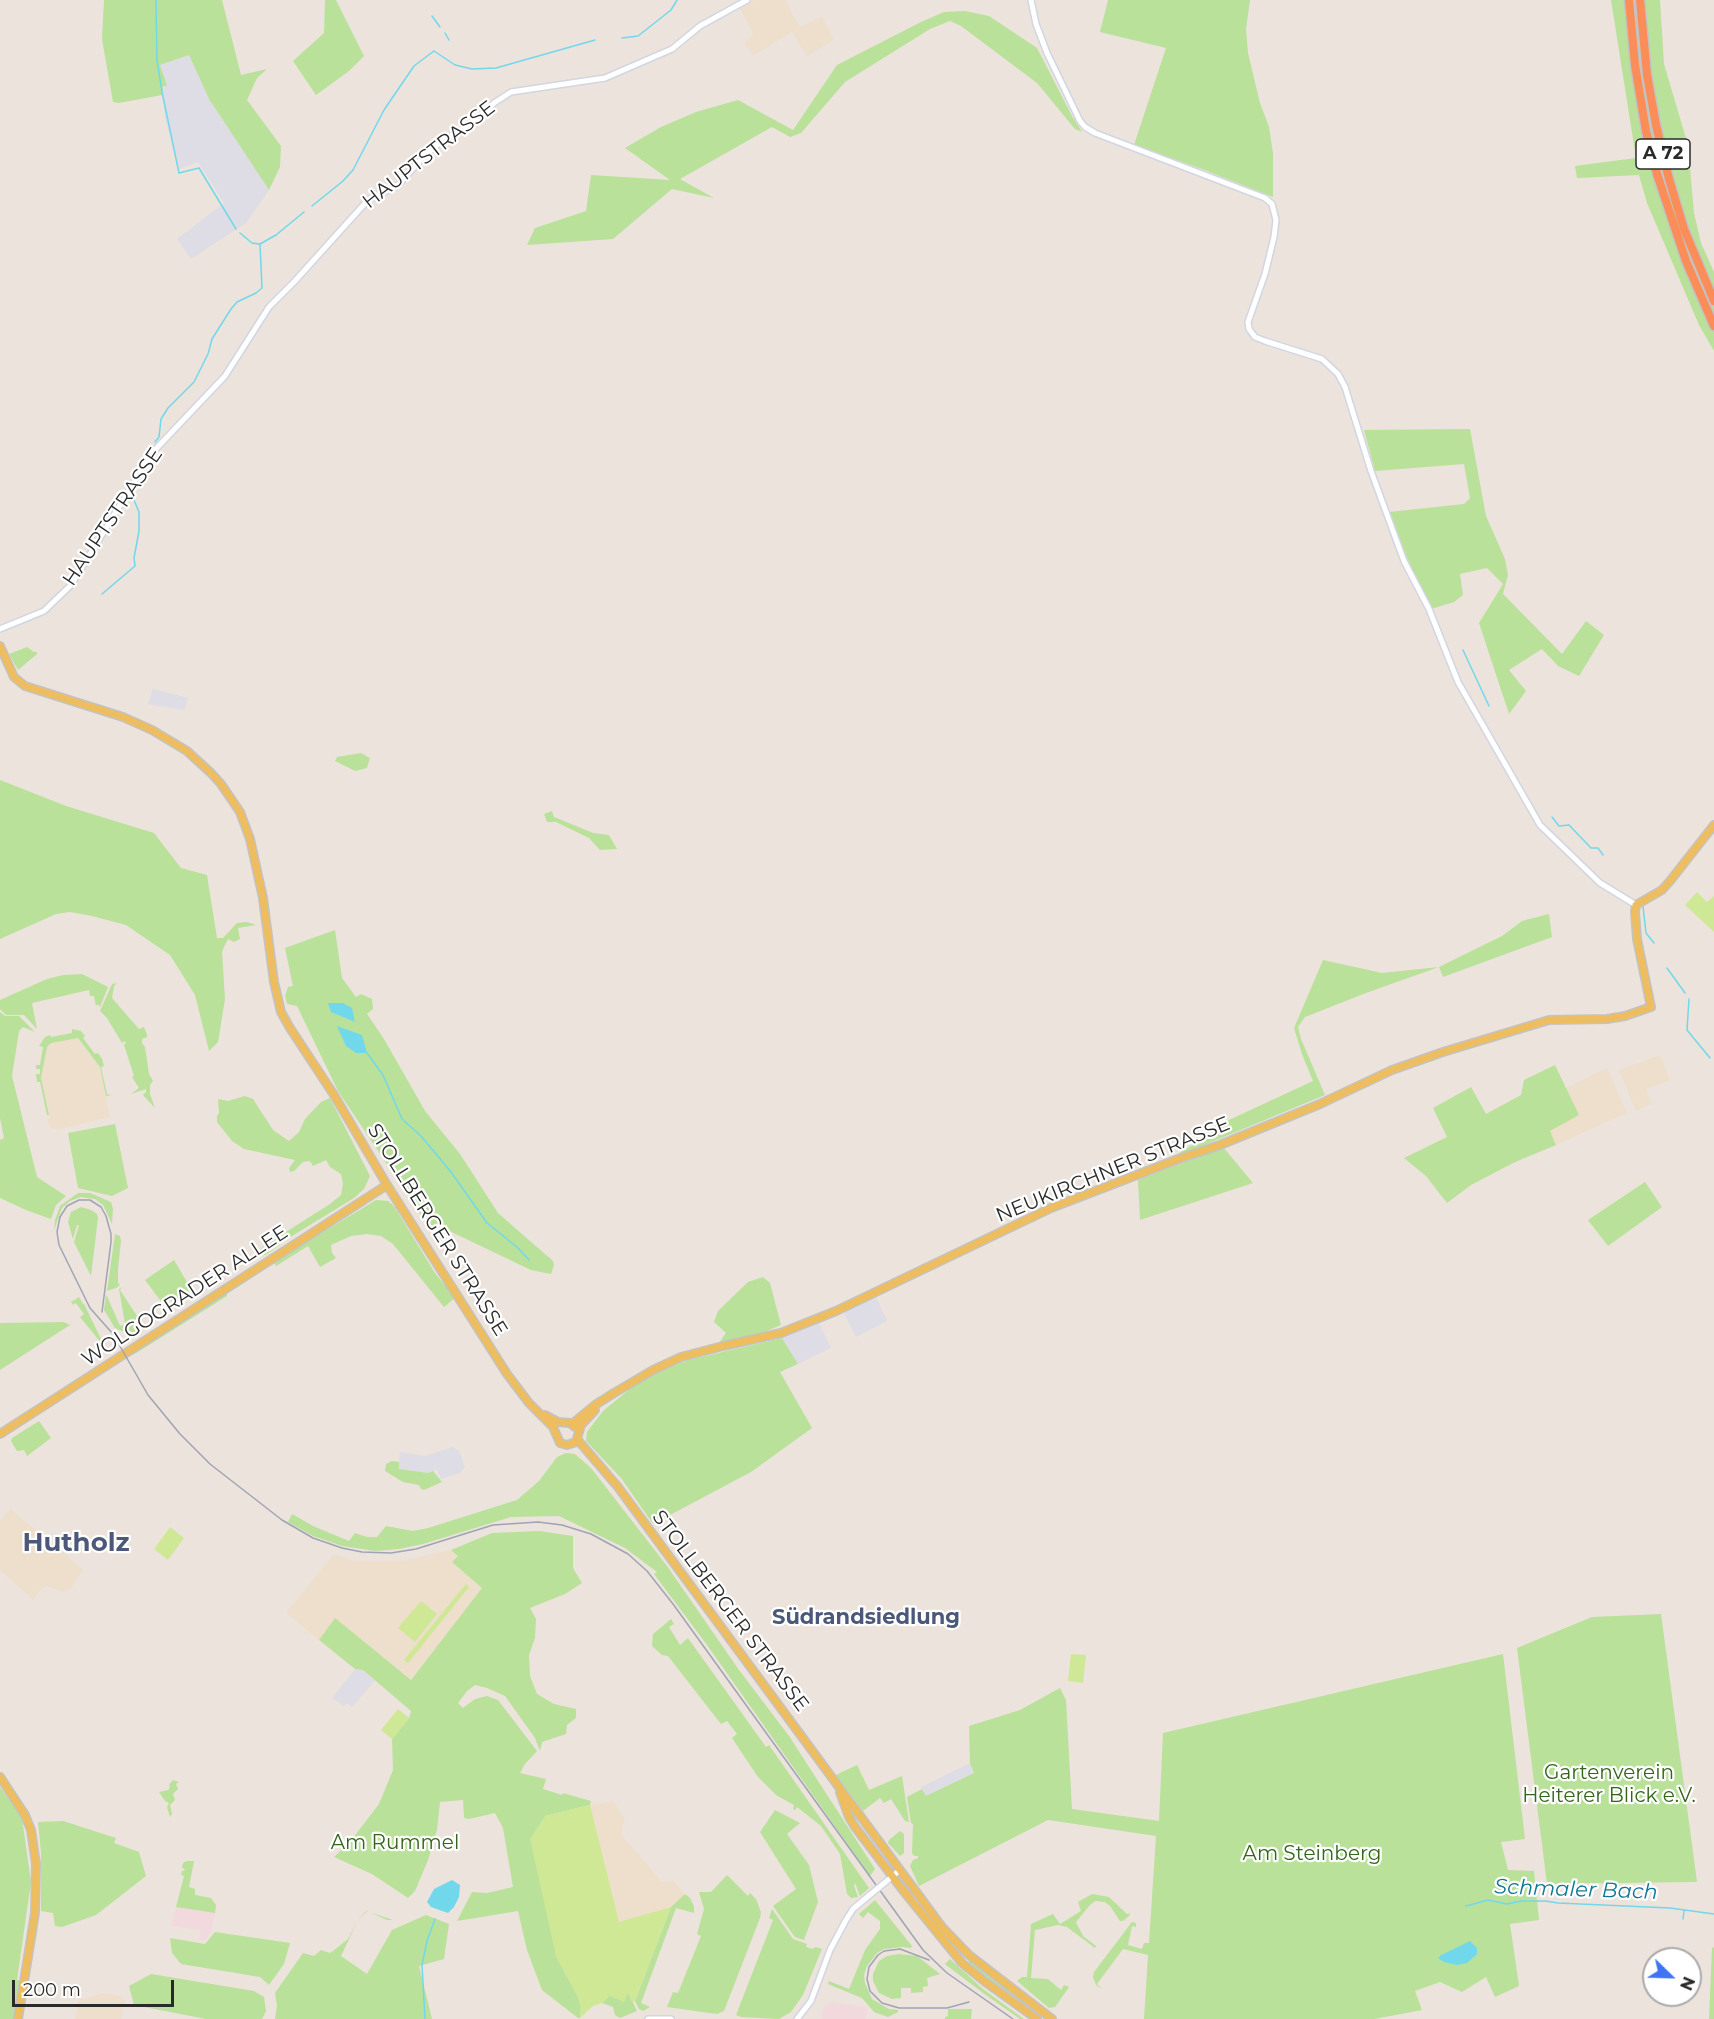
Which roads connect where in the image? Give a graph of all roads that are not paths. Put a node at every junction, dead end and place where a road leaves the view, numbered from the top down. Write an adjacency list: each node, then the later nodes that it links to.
1 (747, 0): 7 (street, HAUPTSTRASSE)
2 (1031, 0): 10 (street)
3 (1629, 0): 6 (highway, A 72)
4 (1640, 0): 5 (highway, A 72)
5 (1714, 301)
6 (1714, 326)
7 (0, 629)
8 (0, 646): 11 (main road, STOLLBERGER STRASSE)
9 (1714, 825): 10 (main road)
10 (1636, 905): 12 (main road, NEUKIRCHNER STRASSE)
11 (387, 1185): 13 (main road, STOLLBERGER STRASSE); 17 (main road, WOLGOGRADER ALLEE)
12 (601, 1402): 15 (main road, NEUKIRCHNER STRASSE); 18 (main road, NEUKIRCHNER STRASSE)
13 (537, 1410): 14 (main road, STOLLBERGER STRASSE); 16 (main road, STOLLBERGER STRASSE)
14 (563, 1424): 15 (main road); 16 (main road)
15 (572, 1424): 18 (main road)
16 (556, 1432): 18 (main road, STOLLBERGER STRASSE)
17 (0, 1434)
18 (575, 1438): 20 (main road, STOLLBERGER STRASSE)
19 (0, 1777): 23 (main road)
20 (832, 1777): 21 (main road, STOLLBERGER STRASSE); 22 (main road, STOLLBERGER STRASSE)
21 (900, 1870): 22 (street); 28 (main road, STOLLBERGER STRASSE)
22 (893, 1876): 26 (street, bridge); 27 (main road, STOLLBERGER STRASSE)
23 (18, 2019)
24 (648, 2019): 25 (street)
25 (671, 2019)
26 (797, 2019)
27 (1037, 2019)
28 (1052, 2019)

